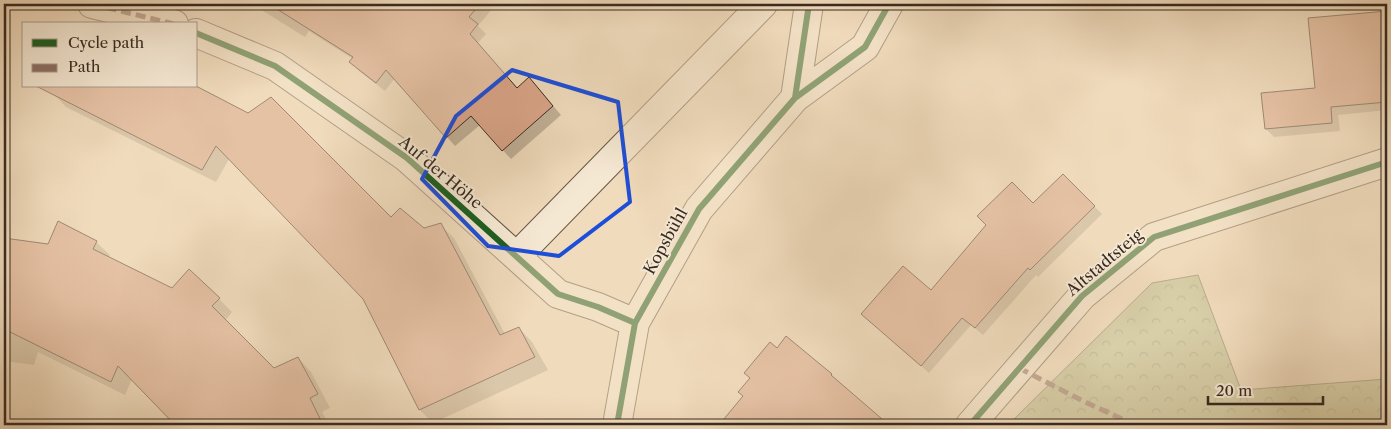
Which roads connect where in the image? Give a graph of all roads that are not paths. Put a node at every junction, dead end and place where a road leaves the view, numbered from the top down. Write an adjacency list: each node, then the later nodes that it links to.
1 (92, 4): 5 (street)
2 (763, 4): 9 (street)
3 (809, 4): 7 (street)
4 (889, 4): 7 (street, Kopsbühl)
5 (166, 22)
6 (198, 34): 9 (street, Auf der Höhe)
7 (795, 98): 10 (street, Kopsbühl)
8 (1387, 162): 12 (street, Altstadtsteig)
9 (517, 256): 10 (street, Auf der Höhe)
10 (635, 323): 11 (street, Kopsbühl)
11 (617, 425)
12 (970, 425)

